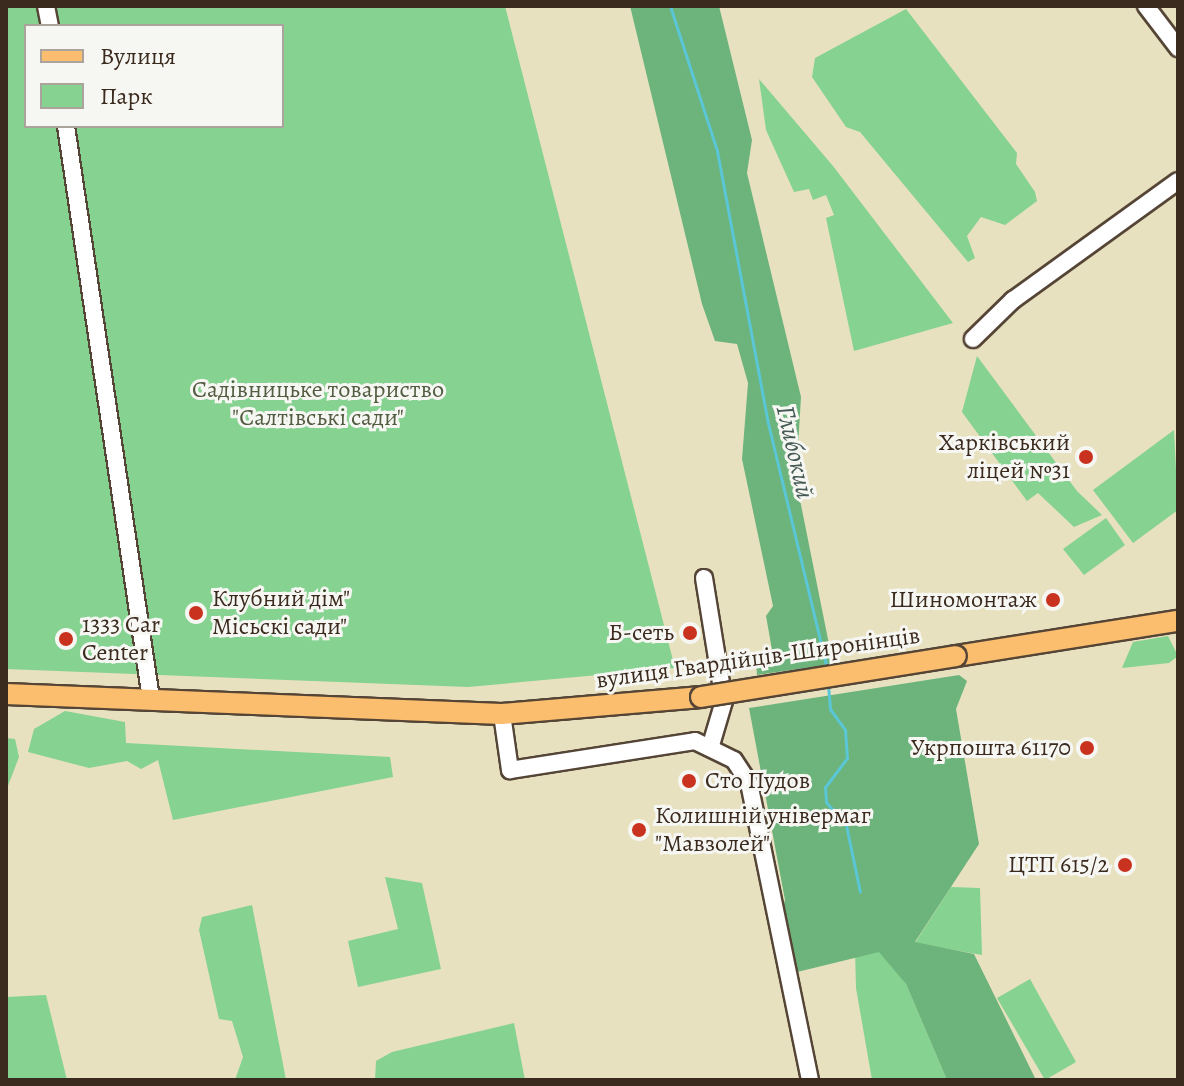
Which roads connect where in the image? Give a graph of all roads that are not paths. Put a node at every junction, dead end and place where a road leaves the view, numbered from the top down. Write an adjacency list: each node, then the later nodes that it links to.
1 (1146, 6): 2 (street)
2 (1178, 48)
3 (66, 128): 9 (street)
4 (1178, 181): 5 (street)
5 (973, 339)
6 (704, 578): 11 (street)
7 (1178, 621): 10 (main road, вулиця Гвардійців-Широнінців, bridge)
8 (6, 694): 9 (main road, вулиця Гвардійців-Широнінців)
9 (151, 699): 10 (main road, вулиця Гвардійців-Широнінців)
10 (502, 714): 11 (street)
11 (711, 745): 12 (street)
12 (810, 1080)

